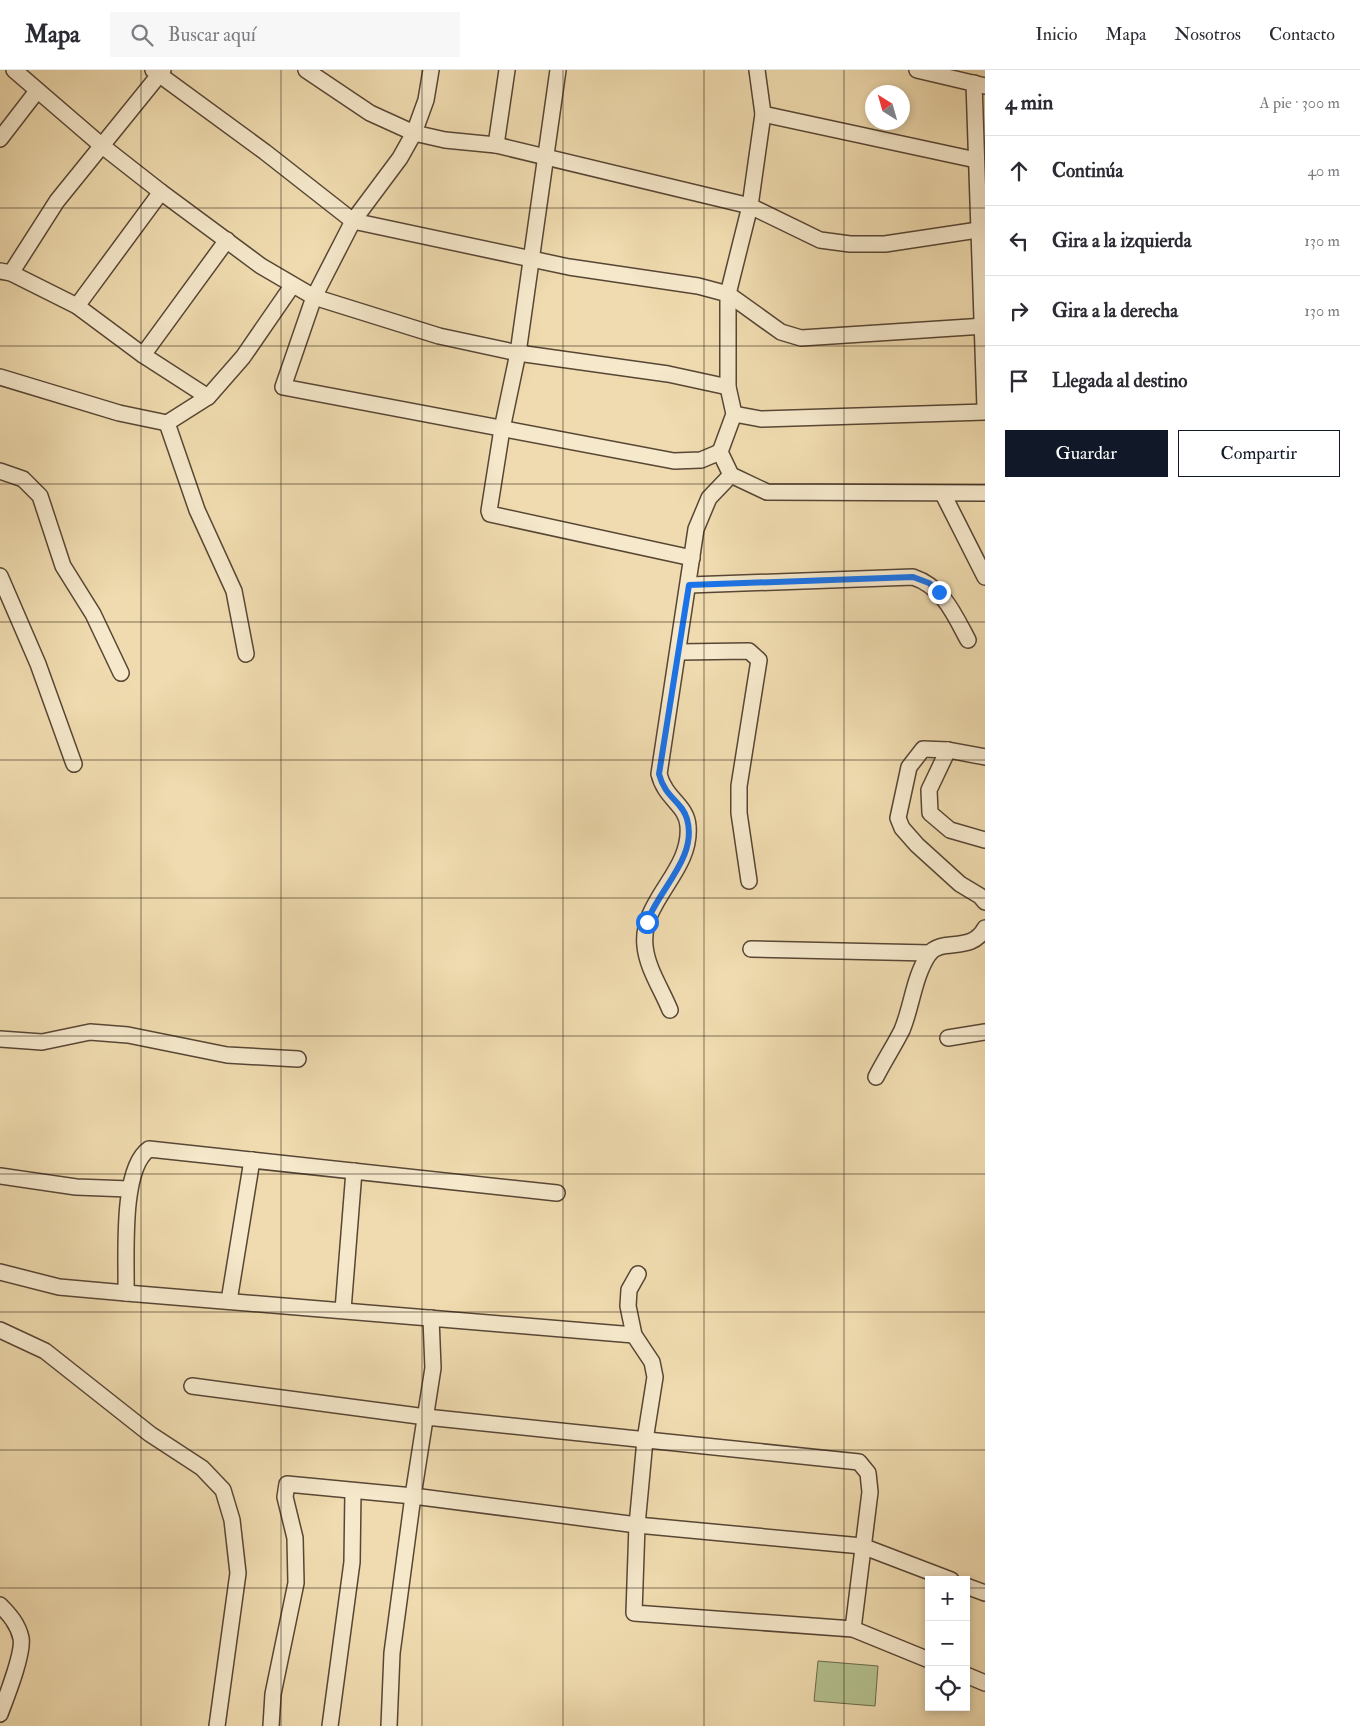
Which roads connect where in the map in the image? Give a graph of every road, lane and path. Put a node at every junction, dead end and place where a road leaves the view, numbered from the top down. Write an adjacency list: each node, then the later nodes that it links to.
1 (14, 70): 10 (street)
2 (306, 70): 12 (street)
3 (431, 70): 12 (street)
4 (507, 70): 15 (street)
5 (558, 70): 16 (street)
6 (756, 70): 11 (street)
7 (917, 70): 9 (street)
8 (158, 71): 14 (street); 20 (street)
9 (980, 85): 17 (street)
10 (37, 91): 13 (street); 14 (street)
11 (763, 114): 17 (street); 19 (street)
12 (414, 134): 15 (street); 20 (street)
13 (0, 139)
14 (101, 145): 18 (street); 24 (street)
15 (496, 145): 16 (street)
16 (545, 156): 19 (street); 23 (street)
17 (979, 161): 21 (street)
18 (161, 192): 22 (street); 28 (street)
19 (750, 206): 21 (street); 26 (street)
20 (354, 221): 23 (street); 27 (street)
21 (982, 229): 29 (street)
22 (227, 240): 25 (street); 31 (street)
23 (531, 259): 26 (street); 30 (street)
24 (5, 272): 28 (street)
25 (292, 286): 27 (street); 34 (street)
26 (728, 294): 29 (street); 33 (street)
27 (314, 297): 30 (street); 39 (street)
28 (77, 306): 31 (street)
29 (984, 326): 35 (street)
30 (518, 353): 33 (street); 39 (street)
31 (143, 355): 34 (street)
32 (0, 377): 38 (street)
33 (728, 387): 37 (street)
34 (208, 397): 38 (street)
35 (985, 408)
36 (985, 412): 37 (street)
37 (734, 414): 40 (street)
38 (167, 423): 51 (street)
39 (502, 429): 40 (street); 45 (street)
40 (720, 452): 42 (street)
41 (0, 471): 52 (street)
42 (732, 475): 44 (street); 45 (street)
43 (985, 493): 44 (street)
44 (943, 494): 47 (street)
45 (692, 558): 48 (street)
46 (0, 576): 55 (street)
47 (985, 577)
48 (689, 585): 49 (street); 50 (street)
49 (968, 640)
50 (679, 652): 57 (street); 62 (street)
51 (246, 654)
52 (121, 673)
53 (948, 750): 54 (street); 56 (street); 58 (street)
54 (985, 757)
55 (74, 764)
56 (985, 840)
57 (750, 881)
58 (985, 902)
59 (985, 928): 61 (street)
60 (751, 949): 61 (street)
61 (930, 953): 67 (street)
62 (670, 1010)
63 (985, 1032): 64 (street)
64 (948, 1038)
65 (0, 1039): 66 (street)
66 (298, 1059)
67 (876, 1077)
68 (252, 1160): 69 (street); 71 (street); 76 (street)
69 (354, 1171): 72 (street); 77 (street)
70 (0, 1176): 71 (street)
71 (129, 1189): 75 (street)
72 (557, 1193)
73 (0, 1272): 75 (street)
74 (638, 1274): 80 (street)
75 (126, 1293): 76 (street)
76 (228, 1301): 77 (street)
77 (342, 1310): 78 (street)
78 (432, 1318): 80 (street); 82 (street)
79 (0, 1330): 97 (street)
80 (634, 1335): 83 (street)
81 (192, 1386): 82 (street)
82 (426, 1417): 83 (street); 85 (street)
83 (645, 1440): 86 (street); 87 (street)
84 (353, 1491): 85 (street); 98 (street); 99 (street)
85 (412, 1496): 86 (street); 100 (street)
86 (637, 1525): 87 (street); 92 (street)
87 (862, 1546): 88 (street); 92 (street)
88 (941, 1576)
89 (970, 1587): 90 (street)
90 (985, 1593)
91 (0, 1604): 96 (street)
92 (853, 1629): 93 (street)
93 (925, 1658)
94 (970, 1676): 95 (street)
95 (985, 1682)
96 (0, 1714)
97 (217, 1726)
98 (271, 1726)
99 (330, 1726)
100 (389, 1726)

